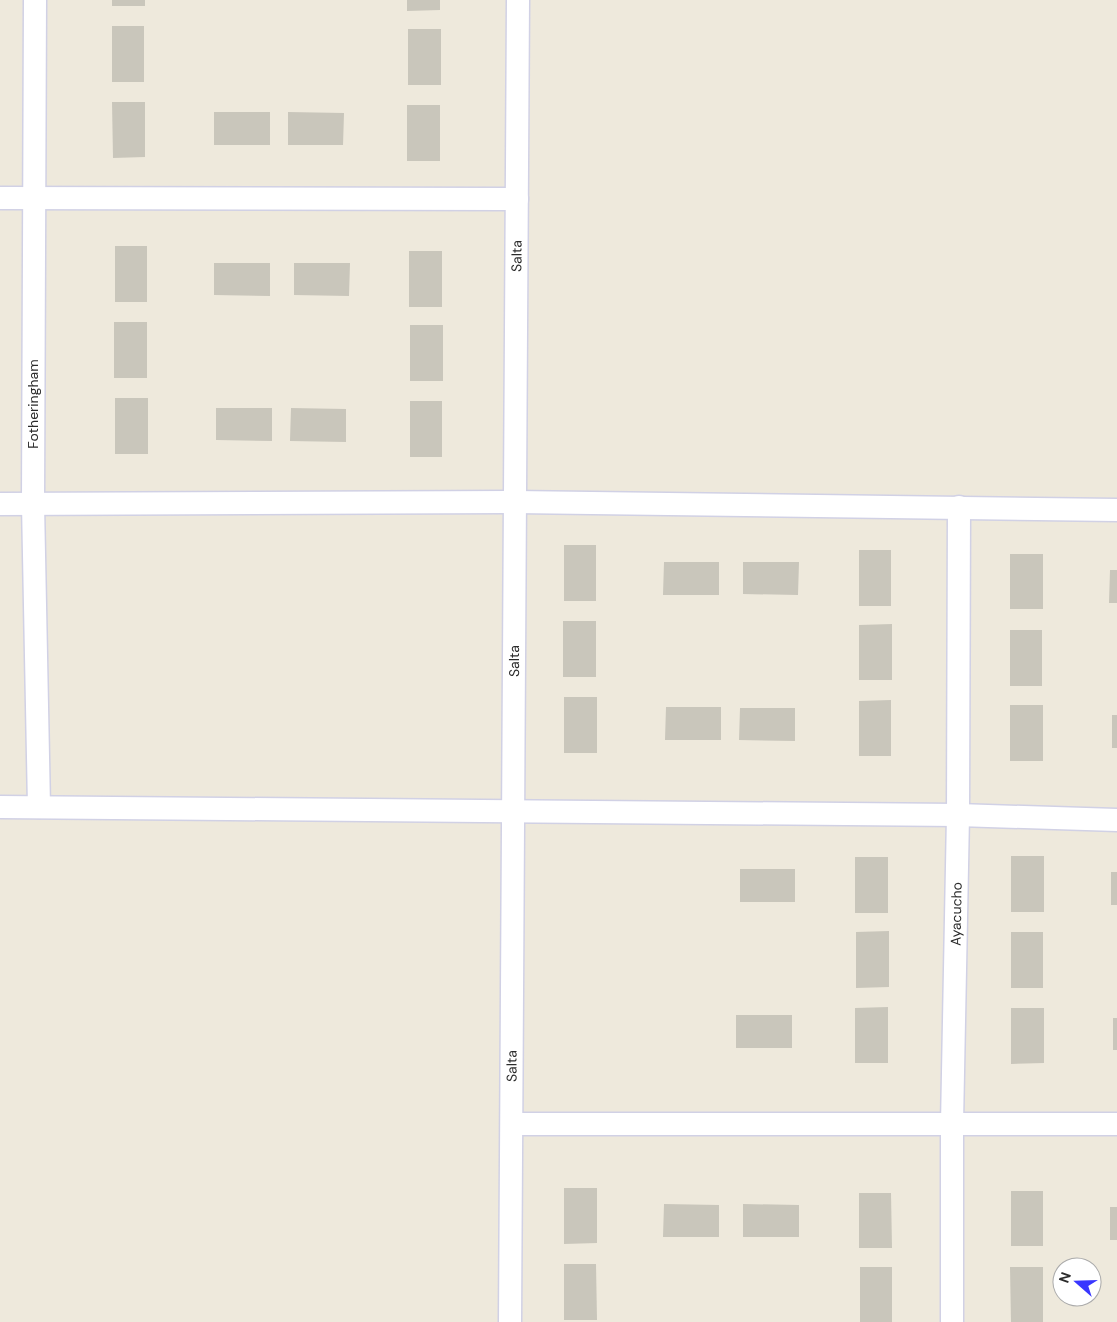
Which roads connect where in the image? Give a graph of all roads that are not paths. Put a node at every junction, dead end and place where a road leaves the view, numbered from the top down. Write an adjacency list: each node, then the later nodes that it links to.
1 (35, 0): 4 (street, Fotheringham)
2 (518, 0): 5 (street, Salta)
3 (0, 198): 4 (street)
4 (34, 198): 5 (street); 8 (street, Fotheringham)
5 (517, 199): 6 (street, Salta)
6 (515, 502): 8 (street); 9 (street); 13 (street, Salta)
7 (0, 504): 8 (street)
8 (33, 504): 11 (street, Fotheringham)
9 (958, 507): 10 (street); 14 (street, Ayacucho)
10 (1117, 510)
11 (39, 807): 12 (street); 13 (street)
12 (0, 808)
13 (514, 812): 14 (street); 16 (street, Salta)
14 (958, 815): 15 (street); 17 (street, Ayacucho)
15 (1117, 820)
16 (512, 1124): 17 (street); 19 (street, Salta)
17 (952, 1124): 18 (street); 20 (street, Ayacucho)
18 (1117, 1124)
19 (510, 1322)
20 (952, 1322)

